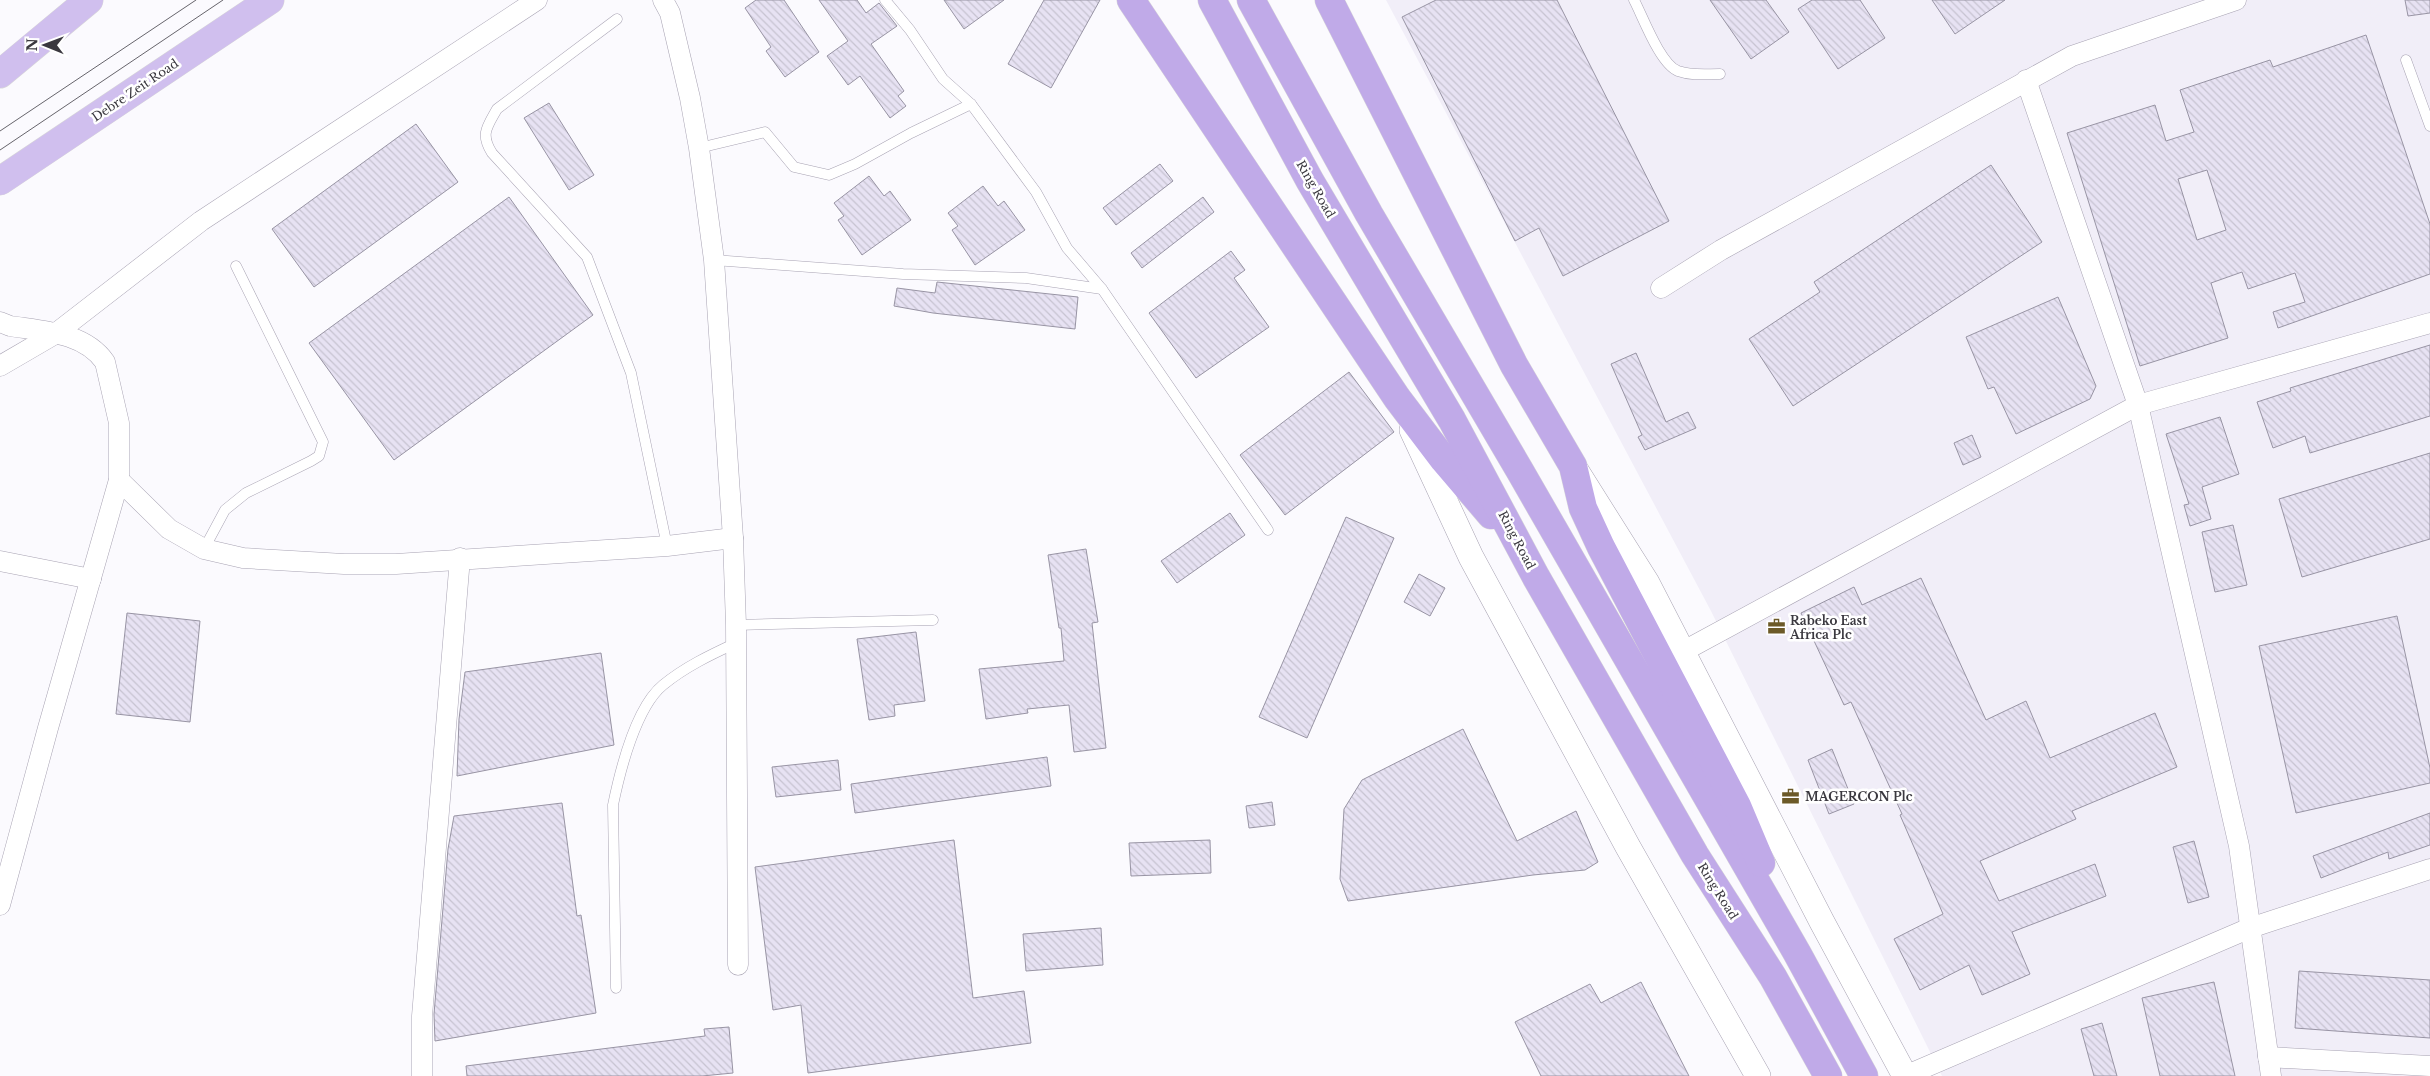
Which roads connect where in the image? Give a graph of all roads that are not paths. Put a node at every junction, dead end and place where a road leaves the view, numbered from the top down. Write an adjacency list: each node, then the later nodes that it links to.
1 (88, 0): 14 (main road)
2 (270, 0): 20 (main road, Debre Zeit Road)
3 (537, 0): 27 (street)
4 (663, 0): 19 (street)
5 (885, 0): 17 (lane)
6 (1131, 0): 29 (highway)
7 (1212, 0): 37 (highway, Ring Road)
8 (1251, 0): 47 (highway)
9 (1329, 0): 31 (highway)
10 (1634, 0): 15 (lane)
11 (2236, 0): 16 (street)
12 (617, 19): 35 (lane)
13 (2406, 60): 18 (lane)
14 (0, 74)
15 (1720, 74)
16 (2026, 80): 23 (street); 30 (street)
17 (971, 104): 19 (lane); 24 (lane)
18 (2430, 126)
19 (699, 148): 21 (street)
20 (0, 181)
21 (714, 260): 24 (lane); 34 (street)
22 (236, 266): 36 (lane)
23 (1661, 288)
24 (1102, 289): 33 (lane)
25 (0, 322): 27 (street)
26 (2430, 323): 30 (street)
27 (55, 334): 28 (street); 32 (street)
28 (0, 366)
29 (1397, 398): 37 (highway); 53 (street)
30 (2138, 406): 43 (street); 46 (street)
31 (1573, 466): 43 (street); 47 (highway)
32 (119, 480): 36 (street); 40 (street)
33 (1268, 530)
34 (733, 538): 35 (street); 42 (street)
35 (666, 546): 38 (street)
36 (204, 549): 38 (street)
37 (1525, 554): 54 (highway, Ring Road)
38 (460, 558): 52 (street)
39 (0, 561): 40 (street)
40 (91, 579): 45 (street)
41 (933, 620): 42 (lane)
42 (736, 634): 48 (street); 49 (lane)
43 (1682, 652): 56 (street)
44 (2430, 869): 46 (street)
45 (0, 905)
46 (2250, 928): 50 (street); 56 (street)
47 (1797, 953): 55 (highway)
48 (738, 964)
49 (616, 988)
50 (2269, 1066): 51 (street)
51 (2430, 1066)
52 (422, 1076)
53 (1758, 1076)
54 (1828, 1076)
55 (1864, 1076)
56 (1905, 1076)

